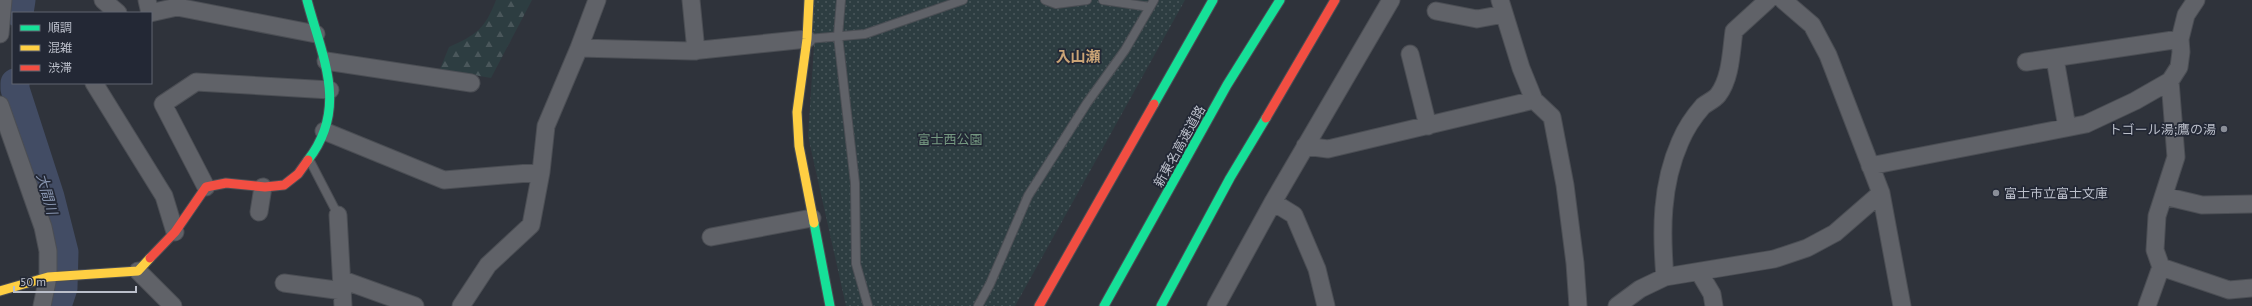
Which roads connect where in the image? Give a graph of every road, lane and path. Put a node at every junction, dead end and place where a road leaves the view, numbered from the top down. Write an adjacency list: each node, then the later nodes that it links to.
1 (3, 0): 27 (street)
2 (103, 0): 24 (street)
3 (147, 0): 25 (street)
4 (307, 0): 28 (main road)
5 (597, 0): 32 (street)
6 (691, 0): 33 (street)
7 (809, 0): 30 (main road)
8 (841, 0): 29 (lane)
9 (963, 0): 29 (lane)
10 (1045, 0): 11 (lane)
11 (1087, 0)
12 (1103, 0): 20 (lane)
13 (1213, 0): 78 (main road)
14 (1280, 0): 79 (main road, 新東名高速道路)
15 (1335, 0): 80 (main road)
16 (1391, 0): 47 (street)
17 (1768, 0): 66 (street)
18 (1783, 0): 49 (street)
19 (2196, 0): 31 (street)
20 (1152, 3): 77 (lane)
21 (1502, 7): 23 (street); 42 (street)
22 (222, 8): 26 (street); 28 (street)
23 (1436, 11)
24 (117, 12)
25 (150, 12)
26 (152, 13)
27 (0, 34)
28 (316, 34): 36 (main road)
29 (838, 36): 30 (lane); 76 (lane)
30 (807, 39): 33 (street); 59 (main road)
31 (2180, 39): 35 (street); 38 (street)
32 (579, 48): 33 (street); 50 (street)
33 (696, 51)
34 (1410, 54): 44 (street)
35 (2055, 60): 37 (street); 45 (street)
36 (326, 61): 39 (street); 41 (main road)
37 (2026, 62)
38 (2170, 81): 45 (street); 54 (street)
39 (471, 83)
40 (95, 84): 60 (street)
41 (330, 90): 46 (main road); 51 (street)
42 (1534, 100): 44 (street); 83 (street)
43 (0, 105): 65 (street)
44 (1428, 126): 47 (street)
45 (2067, 128): 49 (street)
46 (324, 131): 48 (main road); 50 (street)
47 (1305, 146): 55 (street)
48 (310, 160): 52 (main road); 58 (lane)
49 (1870, 166): 53 (street)
50 (541, 172): 74 (street)
51 (206, 187): 52 (main road); 60 (main road)
52 (263, 187): 57 (street)
53 (1881, 193): 64 (street); 86 (street)
54 (2164, 196): 56 (street); 62 (street)
55 (1273, 202): 81 (street); 82 (street)
56 (2252, 204)
57 (259, 212)
58 (338, 215): 70 (street)
59 (812, 218): 61 (street); 75 (main road)
60 (175, 232): 63 (main road)
61 (711, 237)
62 (2161, 266): 68 (street); 87 (street)
63 (138, 271): 65 (main road); 72 (street)
64 (1699, 272): 66 (street); 85 (street)
65 (48, 277): 69 (main road); 71 (street)
66 (1665, 277): 84 (street)
67 (284, 283): 70 (street)
68 (2252, 288)
69 (0, 291)
70 (343, 292): 73 (street)
71 (42, 306)
72 (173, 306)
73 (415, 306)
74 (461, 306)
75 (830, 306)
76 (868, 306)
77 (978, 306)
78 (1039, 306)
79 (1104, 306)
80 (1161, 306)
81 (1216, 306)
82 (1326, 306)
83 (1578, 306)
84 (1616, 306)
85 (1714, 306)
86 (1902, 306)
87 (2147, 306)

